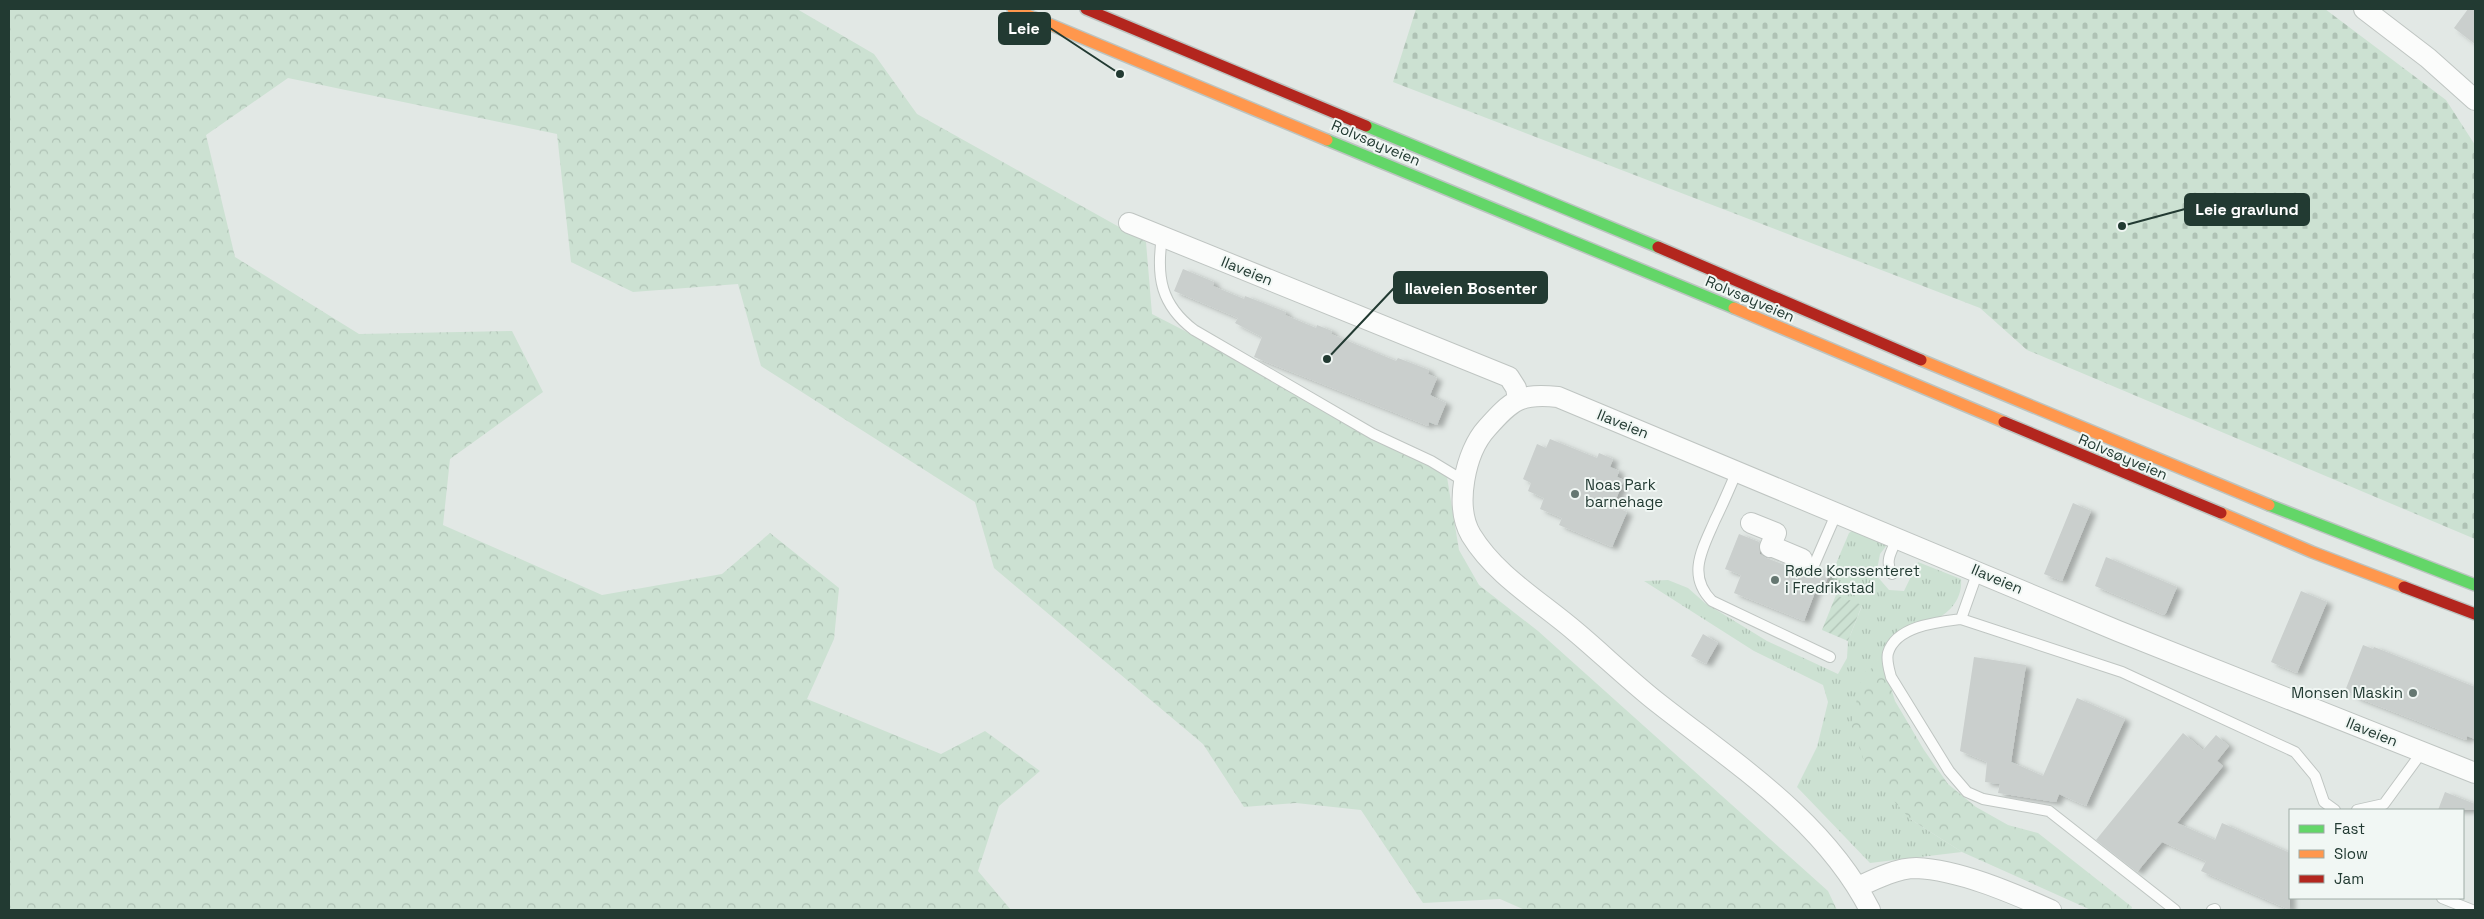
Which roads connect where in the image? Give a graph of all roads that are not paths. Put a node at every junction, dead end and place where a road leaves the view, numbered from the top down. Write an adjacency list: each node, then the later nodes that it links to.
1 (1013, 9): 17 (main road, Rolvsøyveien)
2 (1086, 9): 16 (main road, Rolvsøyveien)
3 (2364, 9): 4 (street)
4 (2475, 100)
5 (1129, 223): 6 (street, Ilaveien)
6 (1162, 237): 7 (street, Ilaveien); 9 (lane)
7 (1518, 399): 8 (street, Ilaveien); 9 (street)
8 (1738, 471): 10 (street, Ilaveien); 19 (lane)
9 (1464, 481): 25 (street)
10 (1837, 512): 12 (street, Ilaveien); 13 (lane)
11 (1751, 524): 13 (street)
12 (1898, 537): 14 (street, Ilaveien); 15 (lane)
13 (1808, 562)
14 (1978, 571): 18 (lane); 20 (street, Ilaveien)
15 (1892, 574)
16 (2475, 585)
17 (2475, 614)
18 (1961, 619): 23 (lane); 29 (lane)
19 (1830, 657)
20 (2422, 752): 21 (street, Ilaveien); 22 (lane)
21 (2475, 773)
22 (2384, 807): 24 (lane)
23 (2334, 809)
24 (2366, 809)
25 (1858, 887): 27 (street); 28 (street)
26 (2444, 899): 30 (lane)
27 (1870, 910)
28 (2052, 910)
29 (2175, 910)
30 (2472, 910)

